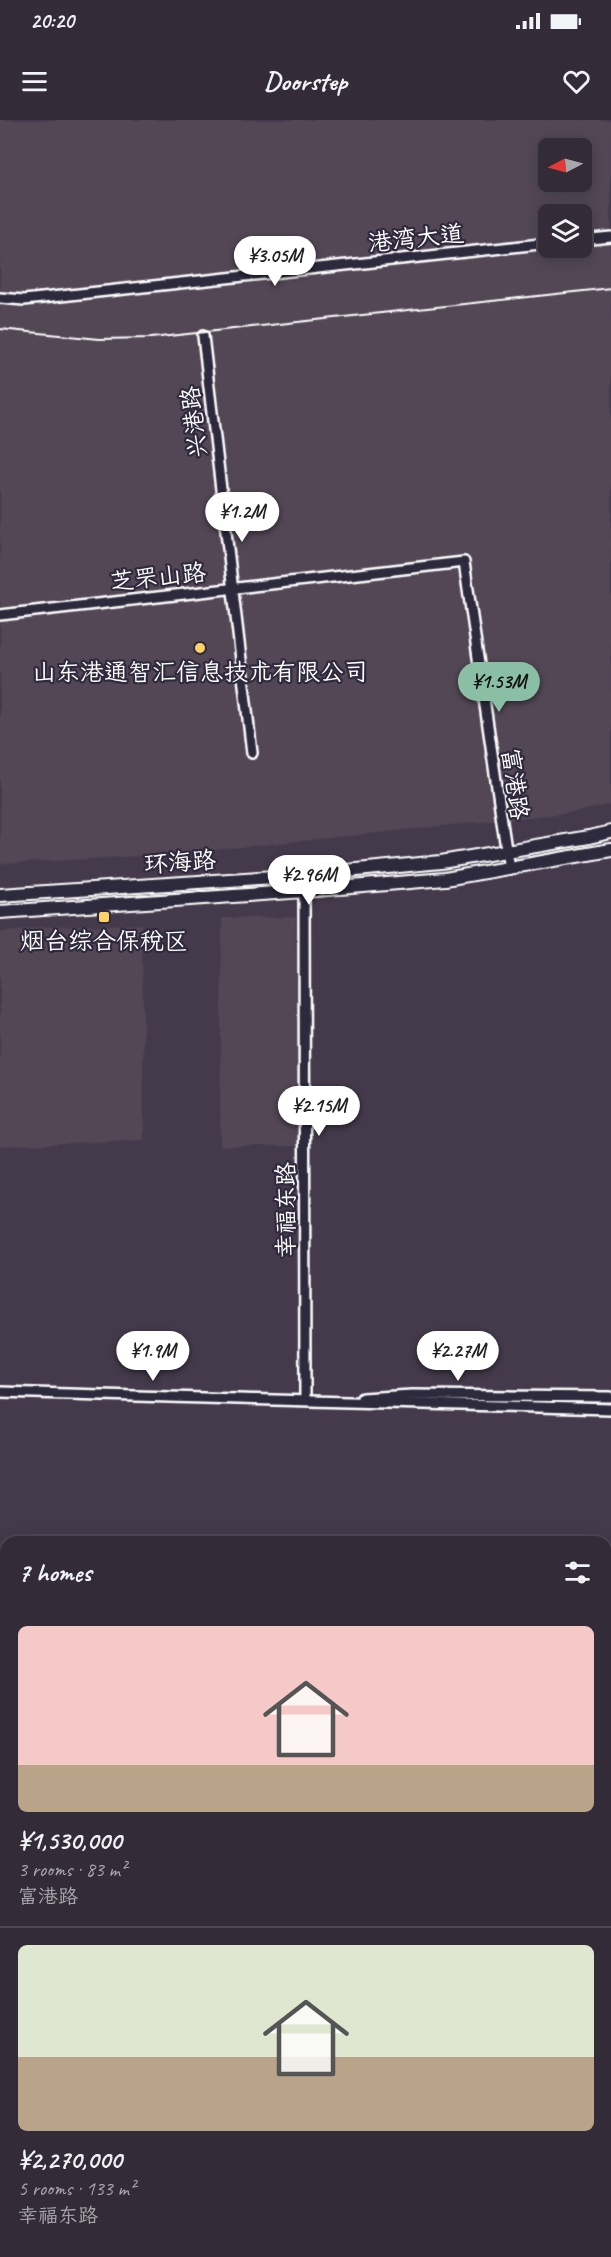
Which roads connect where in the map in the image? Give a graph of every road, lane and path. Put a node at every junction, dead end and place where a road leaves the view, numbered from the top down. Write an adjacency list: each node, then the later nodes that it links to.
1 (611, 237): 2 (street)
2 (592, 239)
3 (538, 244): 4 (street, 港湾大道)
4 (0, 298)
5 (204, 336): 7 (street, 兴港路)
6 (464, 562): 7 (street, 芝罘山路); 12 (street, 富港路)
7 (234, 588): 8 (street, 芝罘山路); 9 (street, 兴港路)
8 (0, 615)
9 (252, 753)
10 (611, 832): 12 (main road, 环海路)
11 (611, 850): 13 (main road, 环海路)
12 (505, 851): 13 (street, 富港路); 14 (main road, 环海路)
13 (509, 869): 15 (main road, 环海路)
14 (304, 875): 15 (street, 幸福东路); 16 (main road, 环海路)
15 (305, 891): 17 (main road, 环海路); 20 (street, 幸福东路)
16 (0, 895)
17 (0, 912)
18 (0, 1392): 20 (street)
19 (611, 1397): 20 (street)
20 (306, 1400): 21 (street)
21 (611, 1409)

